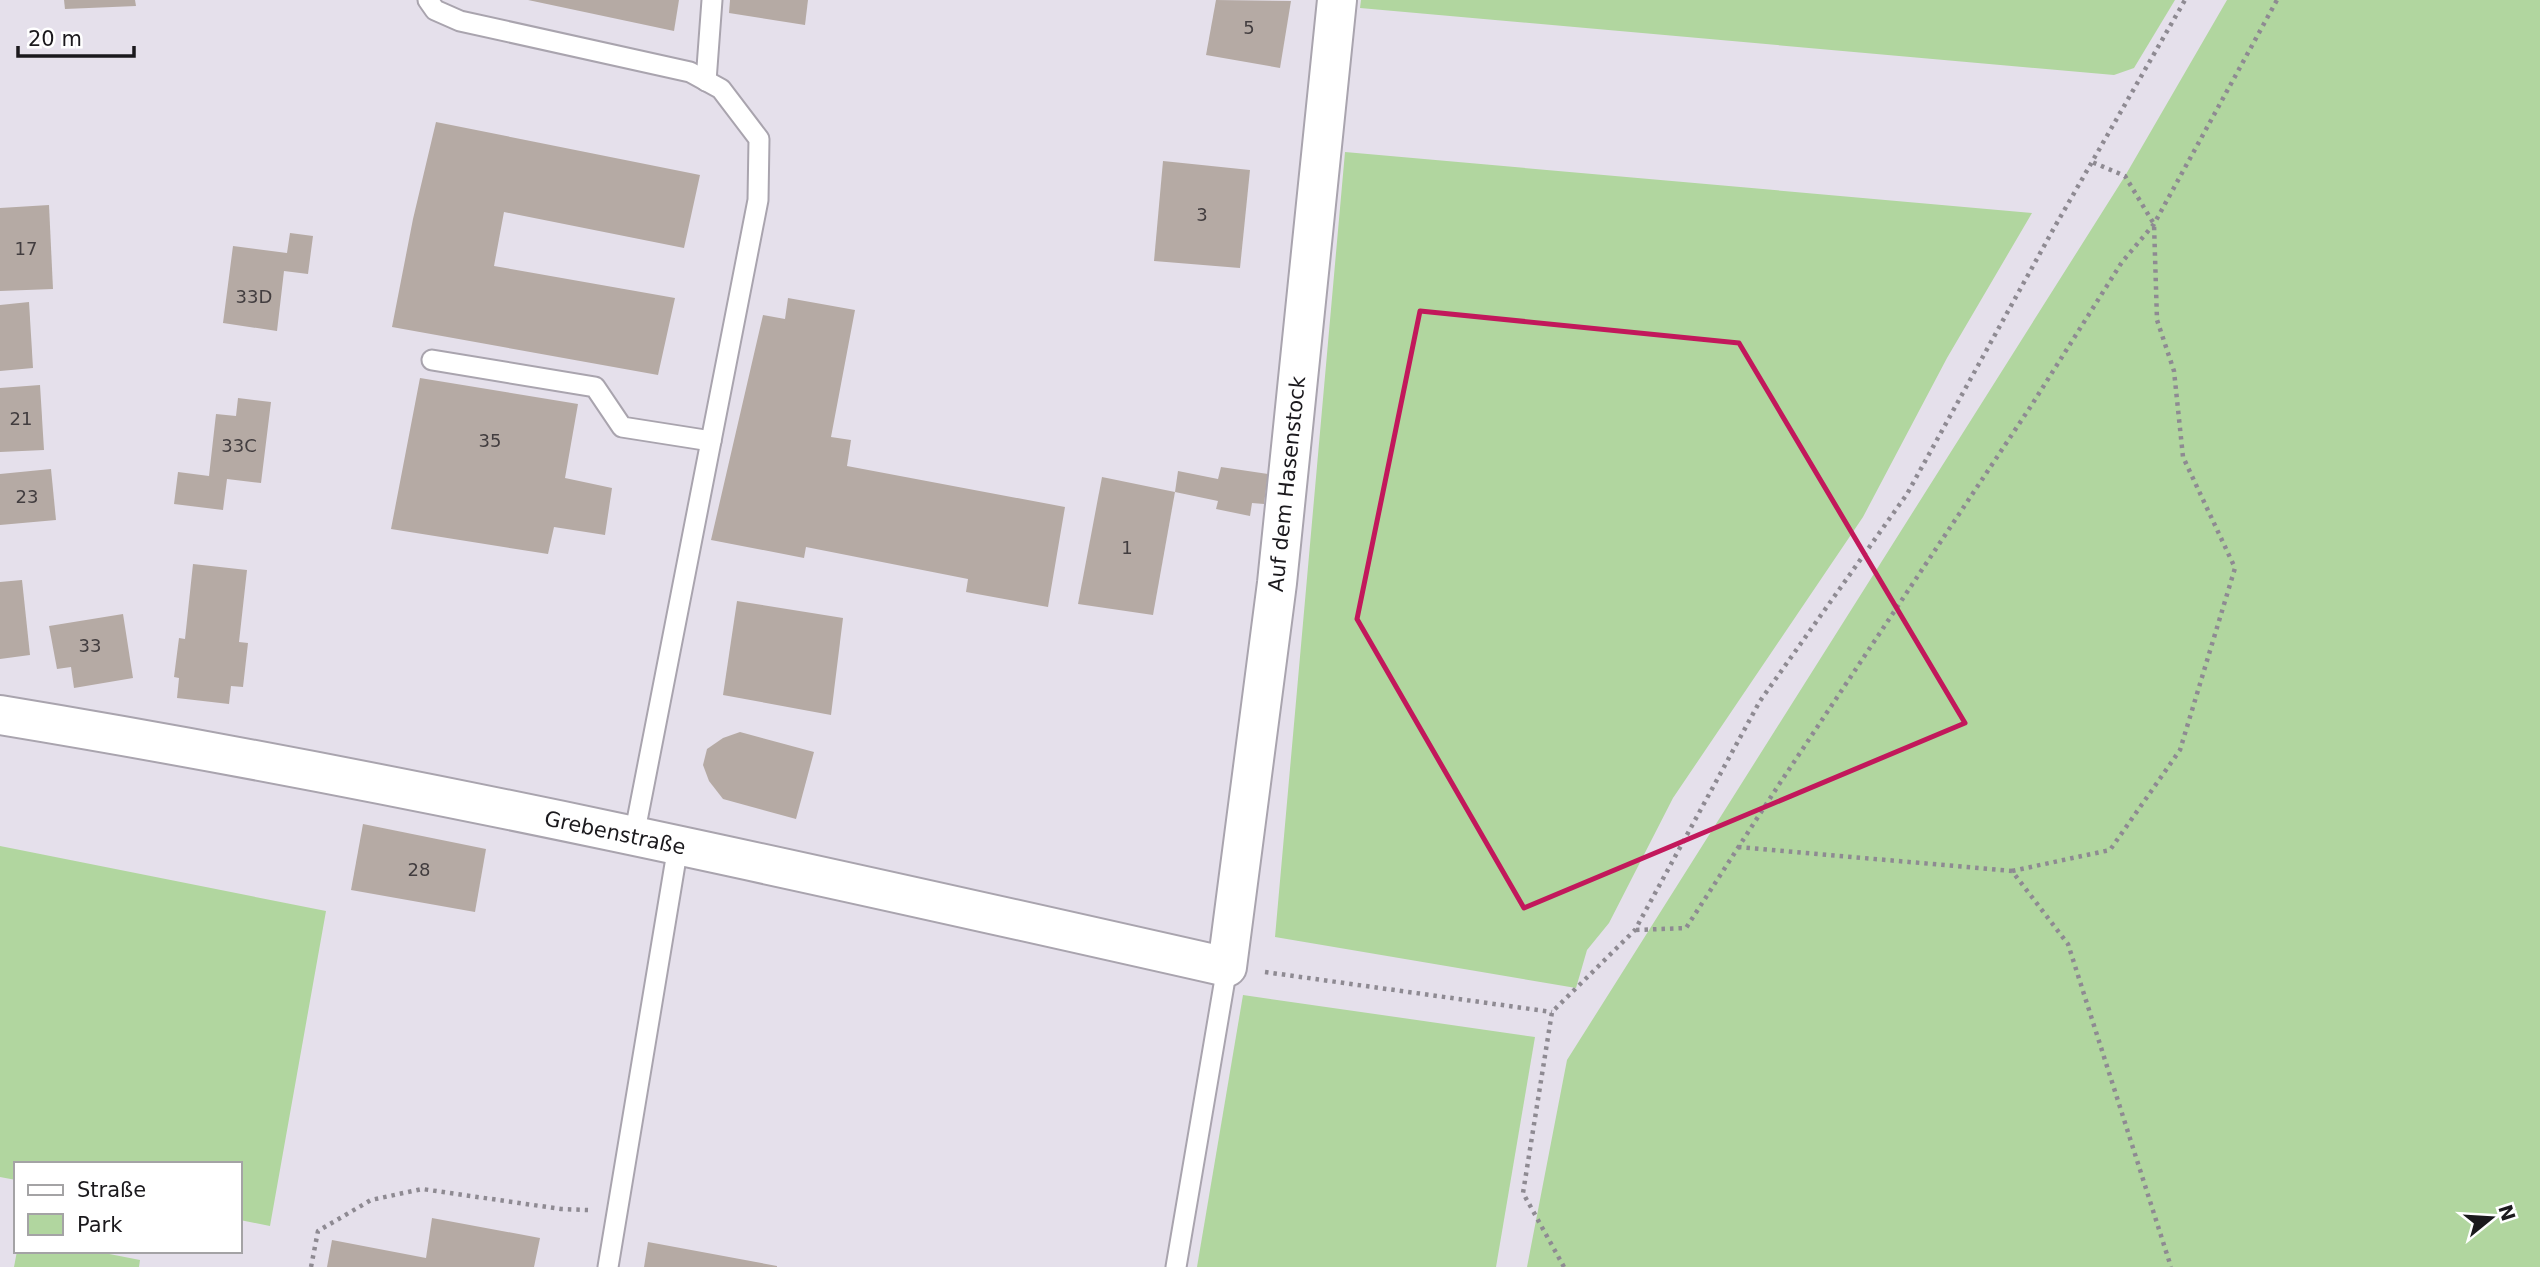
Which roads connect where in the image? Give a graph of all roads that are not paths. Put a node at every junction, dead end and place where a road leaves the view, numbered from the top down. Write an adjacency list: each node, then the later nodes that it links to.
1 (428, 0): 4 (lane)
2 (712, 0): 4 (lane)
3 (1337, 0): 10 (street, Auf dem Hasenstock)
4 (706, 81): 6 (lane)
5 (432, 360): 6 (lane)
6 (711, 441): 8 (lane)
7 (0, 715): 8 (street, Grebenstraße)
8 (634, 836): 9 (street, Grebenstraße)
9 (678, 846): 10 (street, Grebenstraße); 11 (lane)
10 (1227, 967): 12 (lane)
11 (608, 1267)
12 (1176, 1267)

